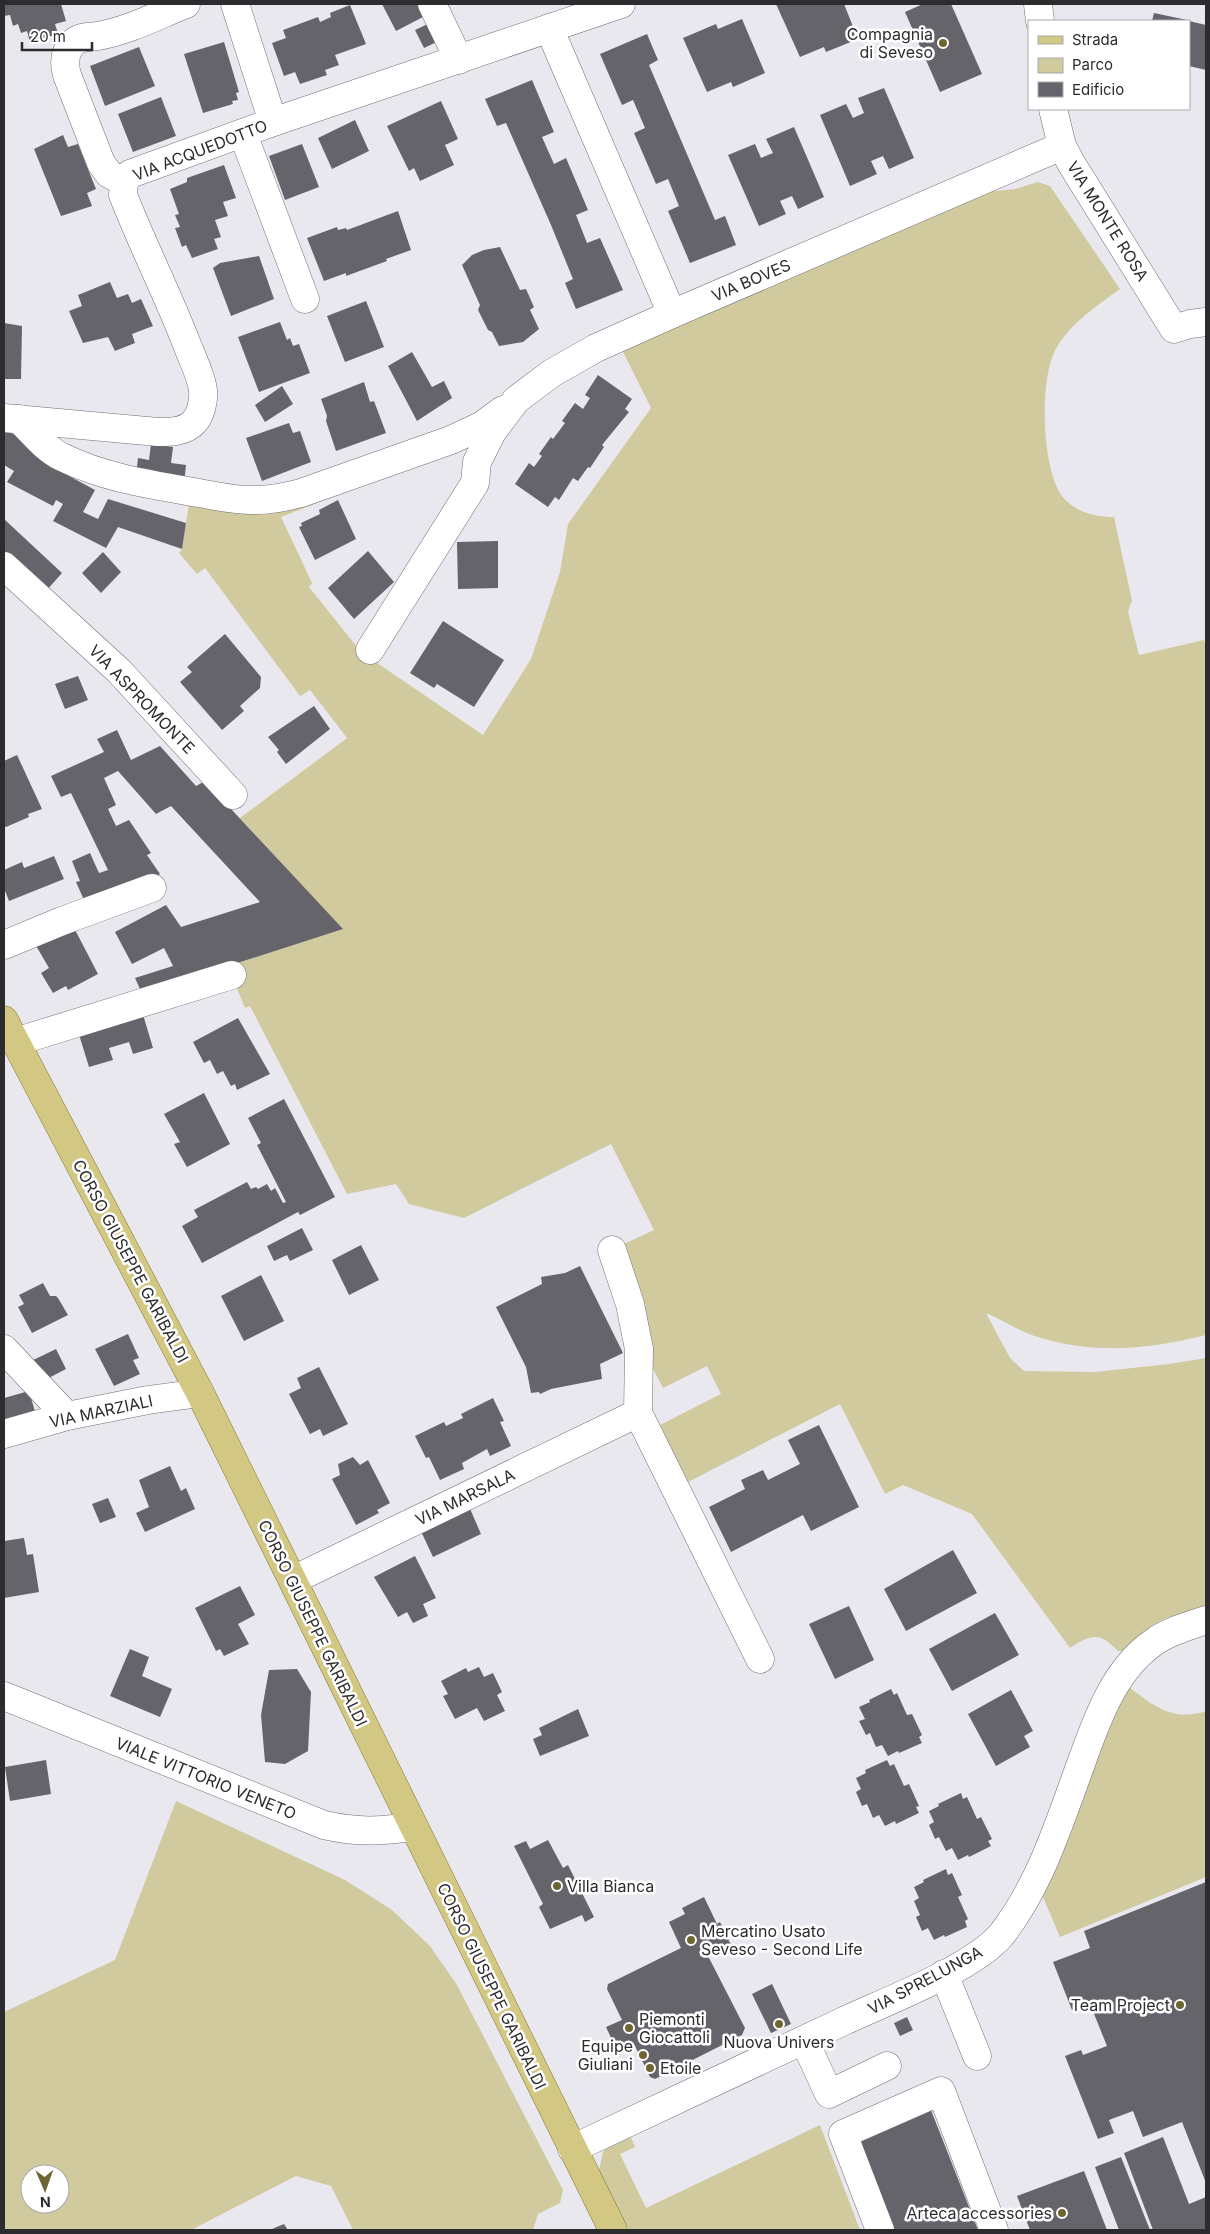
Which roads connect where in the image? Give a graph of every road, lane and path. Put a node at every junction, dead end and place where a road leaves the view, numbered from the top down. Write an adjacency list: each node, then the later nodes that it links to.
1 (186, 4): 13 (street)
2 (235, 4): 10 (street)
3 (432, 4): 8 (street)
4 (621, 4): 7 (street, VIA ACQUEDOTTO)
5 (1038, 4): 6 (street)
6 (1040, 20)
7 (549, 28): 8 (street, VIA ACQUEDOTTO); 15 (street)
8 (459, 60): 10 (street, VIA ACQUEDOTTO)
9 (1053, 110): 12 (street, VIA MONTE ROSA)
10 (273, 122): 11 (street, VIA ACQUEDOTTO)
11 (243, 134): 13 (street, VIA ACQUEDOTTO); 14 (street)
12 (1062, 146): 15 (street, VIA BOVES); 16 (street, VIA MONTE ROSA)
13 (124, 182): 18 (street, VIA ACQUEDOTTO)
14 (305, 299)
15 (672, 314): 17 (street, VIA BOVES)
16 (1206, 322)
17 (516, 400): 18 (street); 20 (street, VIA BOVES)
18 (11, 418)
19 (4, 566): 21 (street, VIA ASPROMONTE)
20 (370, 650)
21 (233, 795)
22 (152, 888): 23 (street)
23 (4, 945)
24 (232, 975): 25 (street)
25 (10, 1031): 28 (main road, CORSO GIUSEPPE GARIBALDI)
26 (612, 1250): 29 (street)
27 (4, 1349): 30 (street)
28 (200, 1393): 30 (street, VIA MARZIALI); 32 (main road, CORSO GIUSEPPE GARIBALDI)
29 (638, 1413): 32 (street, VIA MARSALA); 34 (street)
30 (67, 1416): 31 (street, VIA MARZIALI)
31 (4, 1434)
32 (293, 1580): 36 (main road, CORSO GIUSEPPE GARIBALDI)
33 (1206, 1620): 37 (street, VIA SPRELUNGA)
34 (760, 1659)
35 (4, 1696): 36 (street, VIALE VITTORIO VENETO)
36 (414, 1827): 41 (main road, CORSO GIUSEPPE GARIBALDI)
37 (944, 1974): 38 (street, VIA SPRELUNGA); 39 (street)
38 (804, 2040): 40 (street); 41 (street, VIA SPRELUNGA)
39 (977, 2056)
40 (887, 2066)
41 (572, 2149): 42 (main road, CORSO GIUSEPPE GARIBALDI)
42 (613, 2230)
43 (880, 2230): 44 (street)
44 (994, 2230)

